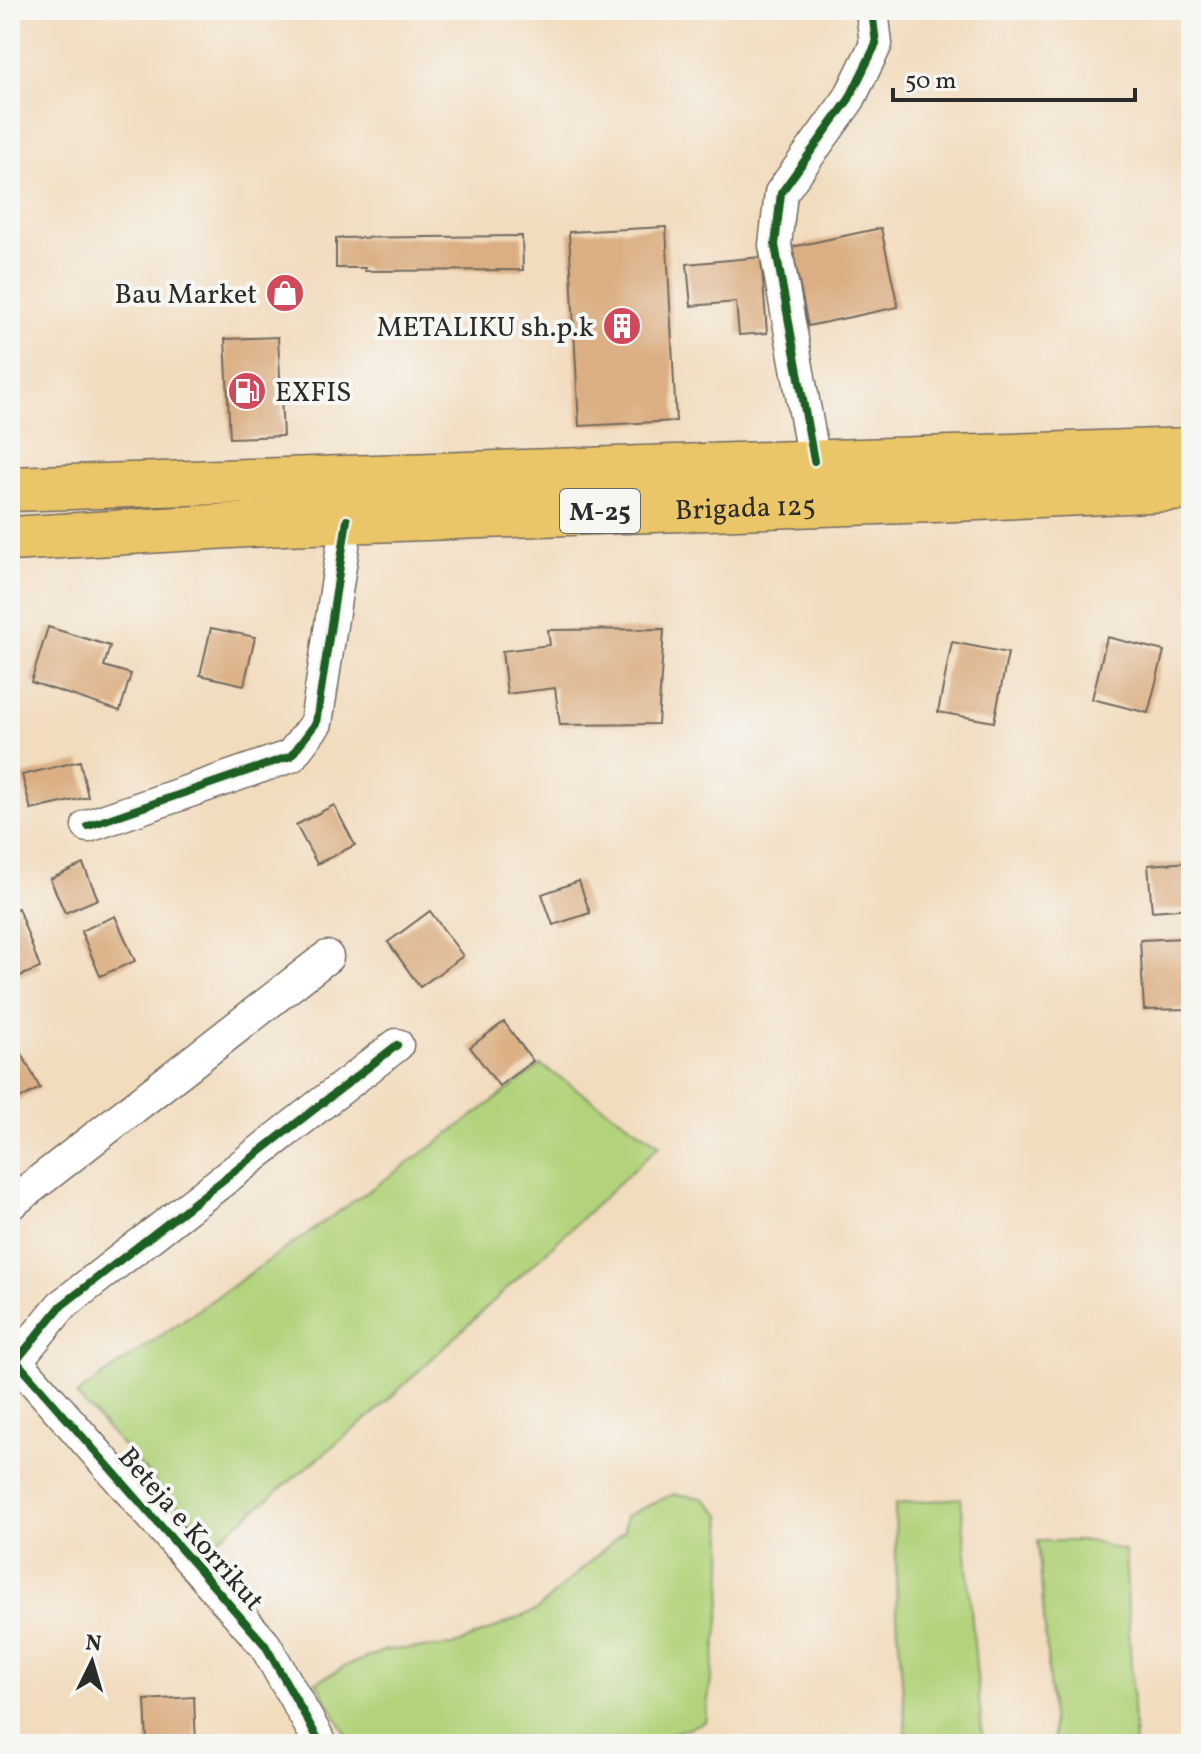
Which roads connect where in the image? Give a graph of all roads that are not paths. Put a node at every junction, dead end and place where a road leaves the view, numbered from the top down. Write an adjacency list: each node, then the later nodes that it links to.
1 (872, 10): 3 (street)
2 (1191, 450): 3 (main road, Brigada 125 / M-25)
3 (814, 461): 5 (main road, Brigada 125 / M-25)
4 (1191, 488): 6 (main road, Brigada 125 / M-25)
5 (10, 489)
6 (347, 520): 7 (main road, Brigada 125 / M-25); 8 (street)
7 (10, 539)
8 (88, 826)
9 (327, 957): 11 (street)
10 (397, 1045): 12 (street)
11 (10, 1204)
12 (13, 1358): 13 (street, Beteja e Korrikut)
13 (321, 1744)

